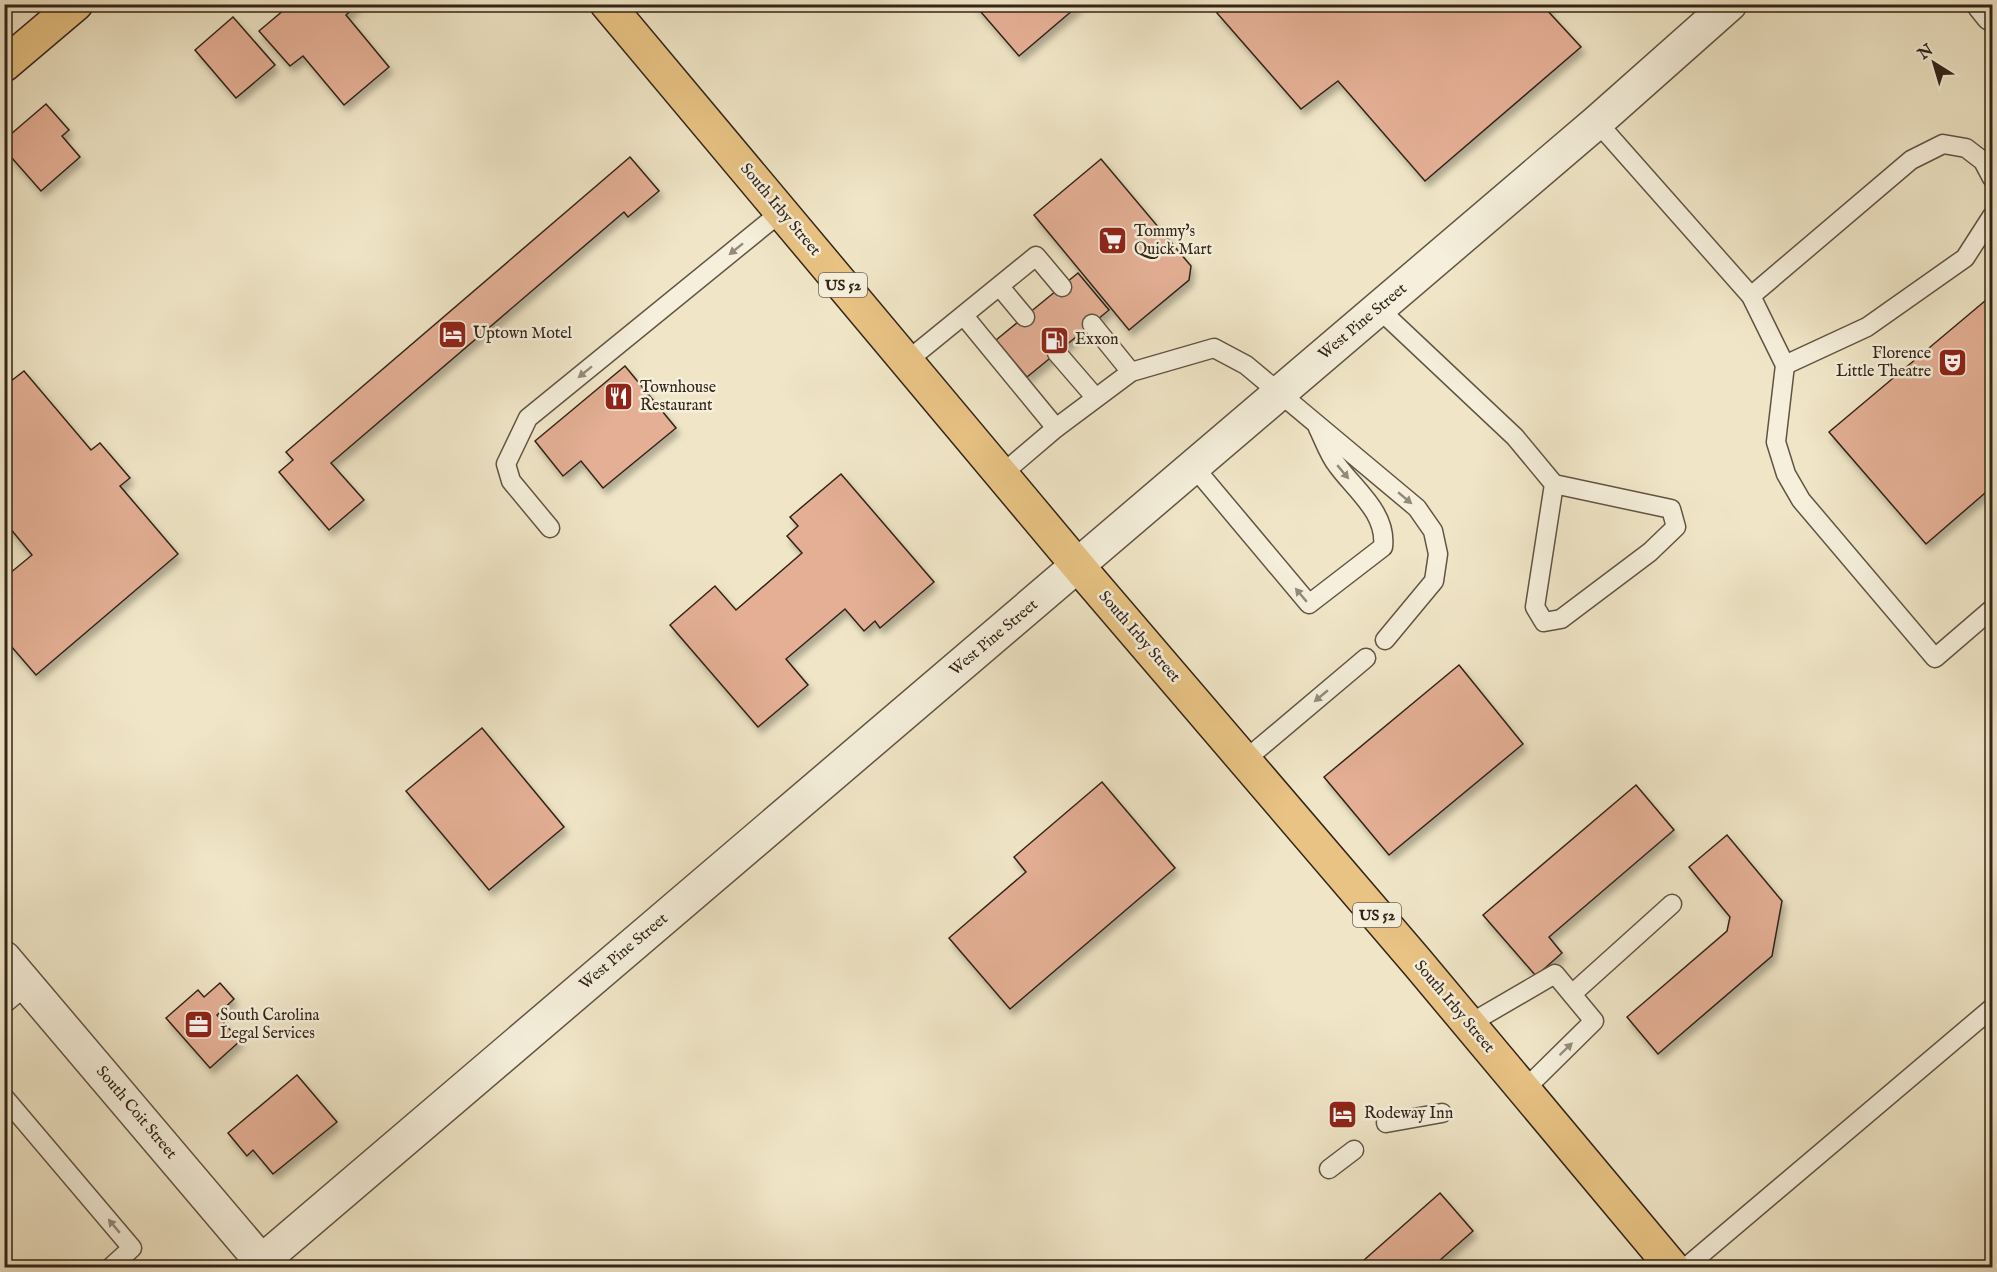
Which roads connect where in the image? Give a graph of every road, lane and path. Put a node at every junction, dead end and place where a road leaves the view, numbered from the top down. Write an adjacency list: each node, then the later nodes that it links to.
1 (75, 4): 6 (main road)
2 (607, 4): 9 (main road, South Irby Street / US 52)
3 (1730, 4): 7 (street, West Pine Street)
4 (1984, 4): 5 (street)
5 (1992, 14)
6 (4, 65)
7 (1598, 122): 13 (lane); 14 (street, West Pine Street)
8 (1992, 178): 13 (lane)
9 (781, 212): 19 (main road, South Irby Street / US 52); 29 (lane, one-way to 29)
10 (1992, 216): 20 (lane)
11 (1062, 286): 12 (lane)
12 (1000, 287): 15 (lane); 16 (lane)
13 (1750, 296): 20 (lane)
14 (1379, 309): 22 (street, West Pine Street); 28 (lane)
15 (964, 316): 19 (lane); 25 (lane)
16 (1025, 316)
17 (1092, 324): 21 (lane)
18 (1057, 353): 23 (lane)
19 (907, 361): 27 (main road, South Irby Street / US 52)
20 (1785, 365): 31 (lane)
21 (1131, 372): 22 (lane); 23 (lane)
22 (1281, 393): 24 (lane); 26 (street, West Pine Street)
23 (1095, 398): 25 (lane)
24 (1314, 421): 26 (lane, one-way to 26); 32 (lane, one-way to 32)
25 (1056, 428): 27 (lane)
26 (1194, 467): 30 (street, West Pine Street)
27 (1002, 474): 30 (main road, South Irby Street / US 52)
28 (1554, 484): 28 (lane)
29 (550, 528)
30 (1078, 566): 34 (main road, South Irby Street / US 52); 47 (street, West Pine Street)
31 (1992, 609)
32 (1385, 640)
33 (1366, 658): 34 (lane, one-way to 34)
34 (1245, 760): 40 (main road, South Irby Street / US 52)
35 (1672, 904): 38 (lane)
36 (4, 958): 37 (street, South Coit Street)
37 (16, 994): 47 (street, South Coit Street)
38 (1572, 994): 40 (lane); 41 (lane, one-way to 38)
39 (1992, 1008): 50 (lane)
40 (1469, 1024): 41 (main road, South Irby Street / US 52)
41 (1524, 1090): 49 (main road, South Irby Street / US 52)
42 (4, 1097): 48 (lane, one-way to 42)
43 (1442, 1113): 44 (lane)
44 (1386, 1123)
45 (1354, 1150): 46 (lane)
46 (1329, 1169)
47 (261, 1265)
48 (110, 1268)
49 (1673, 1268)
50 (1685, 1268)

